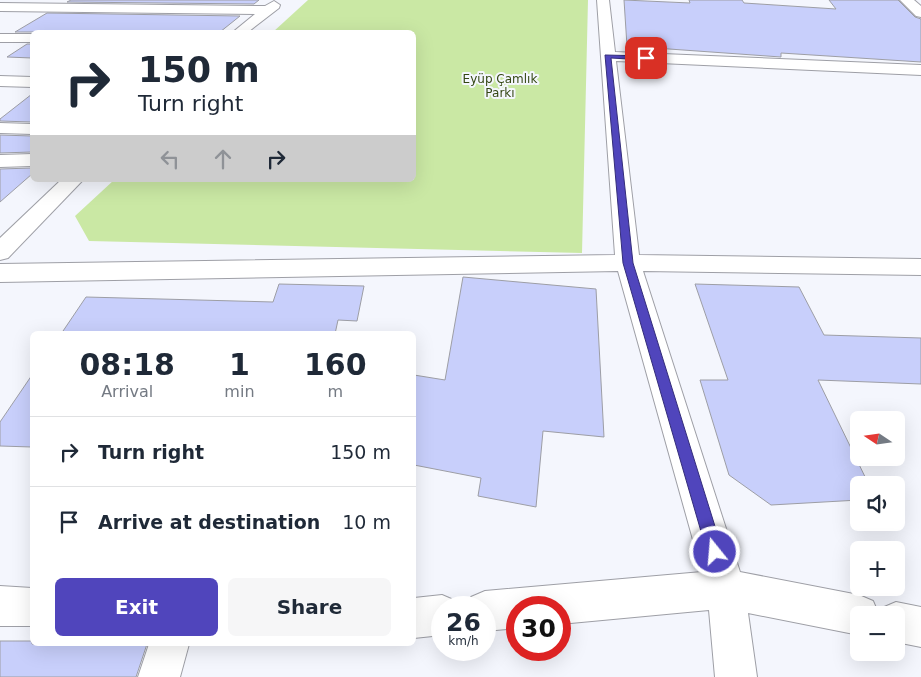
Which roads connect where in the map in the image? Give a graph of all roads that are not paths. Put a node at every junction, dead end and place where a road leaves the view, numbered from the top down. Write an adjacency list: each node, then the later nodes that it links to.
1 (280, 0): 5 (street)
2 (603, 0): 10 (street)
3 (906, 0): 6 (street)
4 (0, 7): 5 (street)
5 (268, 10): 7 (street)
6 (921, 13)
7 (243, 30)
8 (0, 38): 9 (street)
9 (30, 38)
10 (607, 56): 11 (street); 20 (street)
11 (921, 70)
12 (0, 81): 13 (street)
13 (30, 82)
14 (0, 128): 15 (street)
15 (30, 129)
16 (30, 160): 17 (street)
17 (0, 161)
18 (71, 182): 19 (street)
19 (0, 252)
20 (628, 263): 21 (street); 22 (street); 23 (street)
21 (921, 267)
22 (0, 273)
23 (726, 589): 24 (street); 27 (street); 34 (street)
24 (571, 604)
25 (0, 606): 26 (street)
26 (30, 607)
27 (850, 613)
28 (431, 616): 29 (street)
29 (416, 618)
30 (905, 624): 31 (street)
31 (921, 627)
32 (168, 646): 33 (street)
33 (159, 677)
34 (736, 677)

